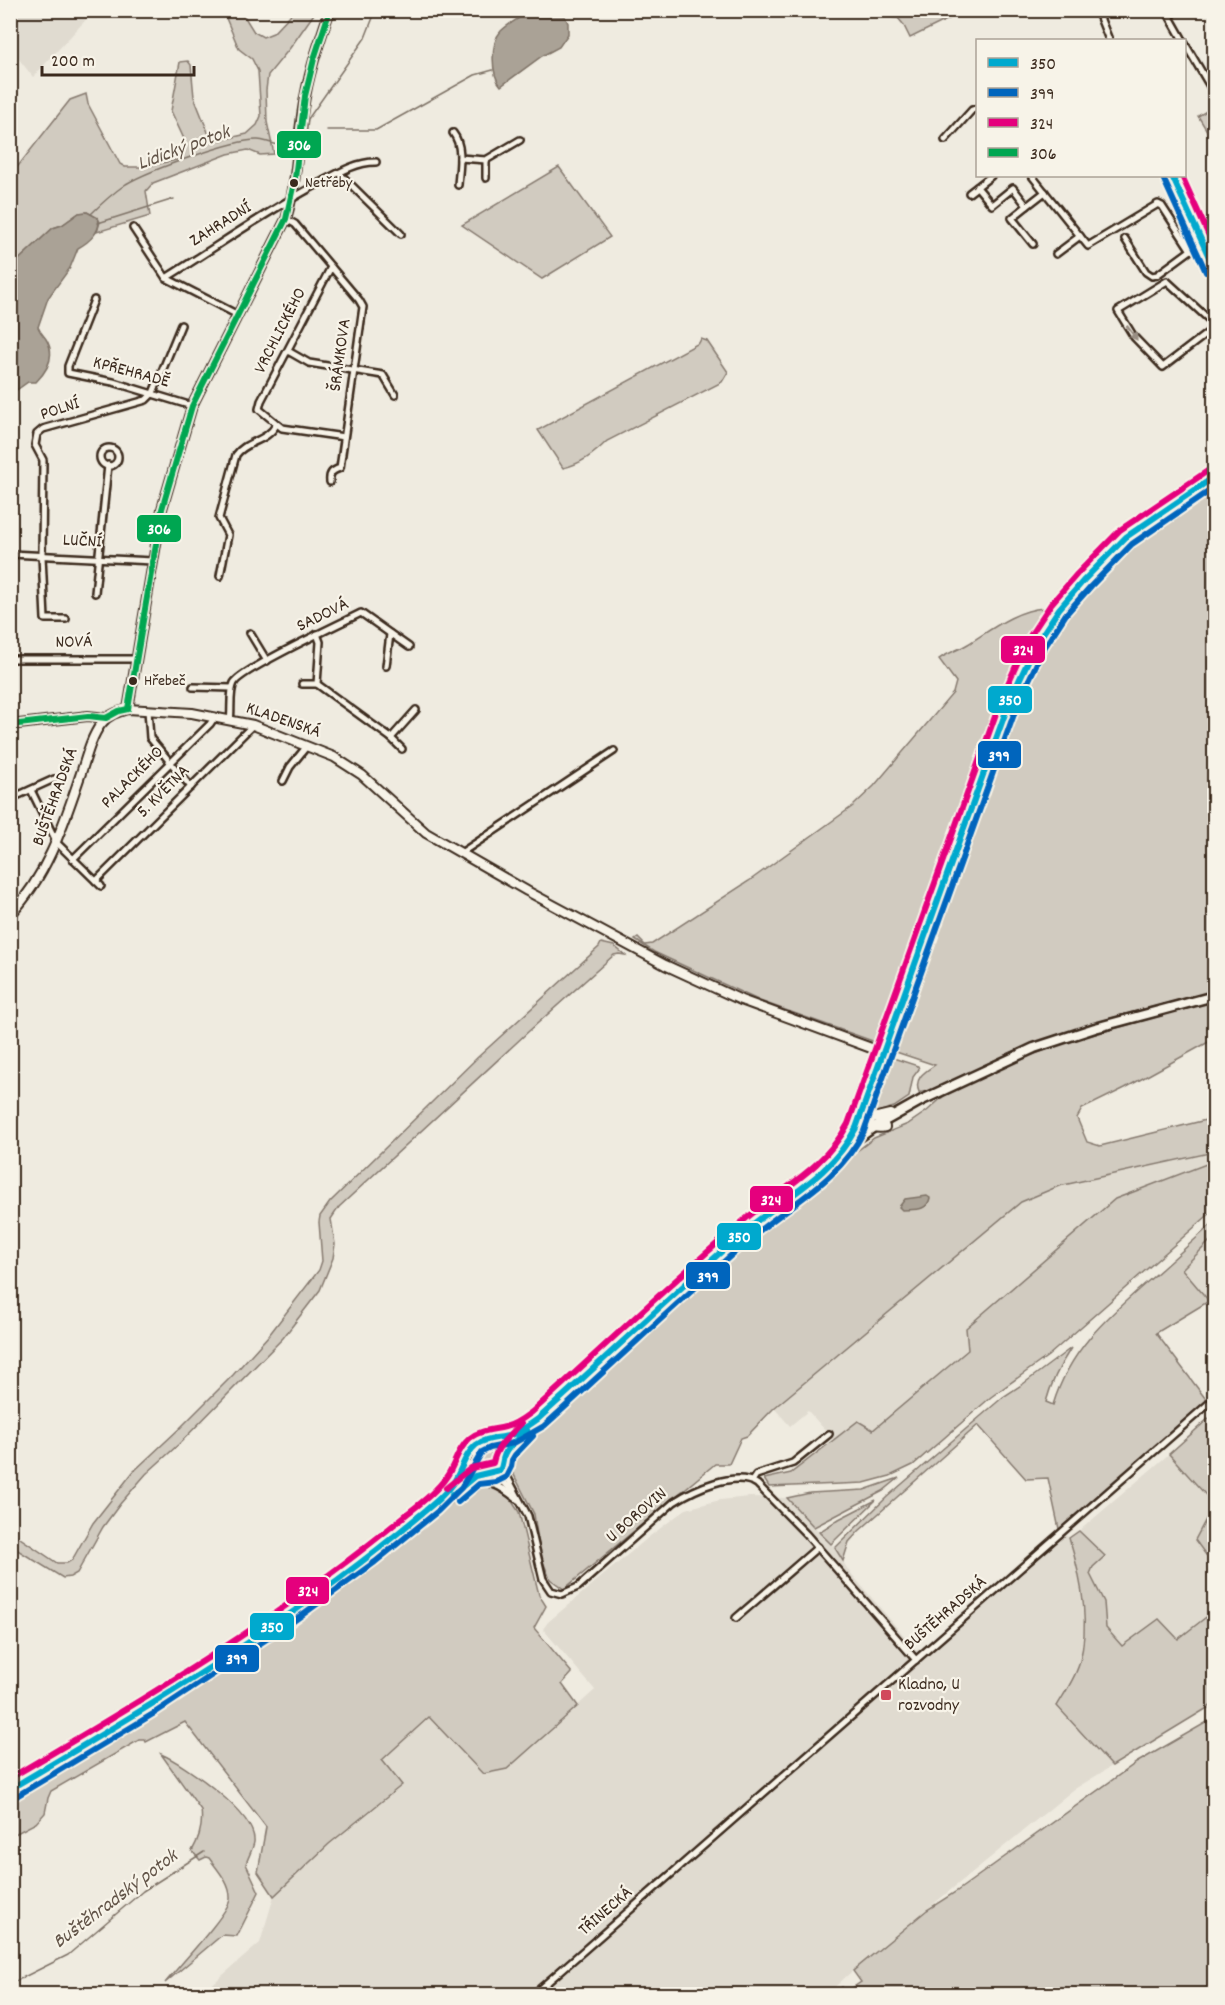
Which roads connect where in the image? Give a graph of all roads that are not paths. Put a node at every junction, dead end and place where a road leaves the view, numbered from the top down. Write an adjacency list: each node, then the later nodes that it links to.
1 (330, 10): 24 (street)
2 (1096, 10): 4 (street)
3 (1166, 10): 5 (street)
4 (1109, 39)
5 (1183, 39)
6 (1186, 44): 7 (street)
7 (1215, 93)
8 (976, 109): 11 (street)
9 (453, 133): 12 (street)
10 (520, 140): 13 (street)
11 (945, 140)
12 (460, 158): 13 (street); 20 (street)
13 (486, 160): 19 (street)
14 (376, 162): 15 (street, ZAHRADNÍ)
15 (339, 173): 24 (street, ZAHRADNÍ); 28 (street)
16 (990, 177): 21 (street)
17 (1033, 177): 22 (street)
18 (1172, 177): 32 (street)
19 (486, 178)
20 (458, 185)
21 (977, 186): 23 (street); 25 (street)
22 (1045, 192): 25 (street); 29 (street)
23 (969, 193)
24 (293, 198): 26 (street); 37 (street, ZAHRADNÍ)
25 (1027, 206): 31 (street)
26 (286, 219): 35 (street, ŠRÁMKOVA); 39 (street)
27 (133, 228): 37 (street)
28 (401, 234)
29 (1080, 236): 33 (street); 34 (street)
30 (1125, 239): 33 (street)
31 (1033, 244)
32 (1204, 244): 33 (street); 36 (street)
33 (1191, 250)
34 (1056, 254)
35 (331, 267): 42 (street, VRCHLICKÉHO); 43 (street, ŠRÁMKOVA)
36 (1215, 268)
37 (166, 278): 39 (street)
38 (94, 300): 44 (street, KPŘEHRADĚ)
39 (238, 315): 46 (street)
40 (181, 325): 44 (street)
41 (1215, 326): 41 (street, one-way to 41)
42 (288, 351): 43 (street); 47 (street, VRCHLICKÉHO)
43 (355, 369): 45 (street); 48 (street, ŠRÁMKOVA)
44 (153, 393): 46 (street, KPŘEHRADĚ); 53 (street, POLNÍ)
45 (395, 395)
46 (192, 406): 55 (street)
47 (276, 425): 48 (street); 56 (street)
48 (344, 437): 51 (street, ŠRÁMKOVA)
49 (108, 465): 54 (street)
50 (1215, 477): 94 (street)
51 (330, 482)
52 (10, 554): 53 (street, LUČNÍ)
53 (42, 556): 54 (street, LUČNÍ); 58 (street, POLNÍ)
54 (98, 558): 55 (street, LUČNÍ); 57 (street)
55 (153, 561): 64 (street)
56 (220, 576)
57 (95, 593)
58 (66, 619)
59 (250, 633): 65 (street)
60 (317, 634): 61 (street, SADOVÁ); 65 (street, SADOVÁ); 68 (street)
61 (390, 634): 62 (street, SADOVÁ); 66 (street)
62 (409, 647)
63 (10, 659): 64 (street, NOVÁ)
64 (137, 659): 71 (street)
65 (267, 661): 70 (street, SADOVÁ)
66 (386, 666)
67 (302, 684): 68 (street)
68 (317, 684): 79 (street)
69 (193, 687): 70 (street)
70 (232, 688): 76 (street)
71 (128, 709): 72 (street, KLADENSKÁ); 74 (street, KLADENSKÁ)
72 (148, 710): 75 (street, KLADENSKÁ); 83 (street)
73 (416, 710): 79 (street)
74 (106, 718): 78 (street, KLADENSKÁ); 89 (street, BUŠTĚHRADSKÁ)
75 (214, 718): 76 (street, KLADENSKÁ); 83 (street, PALACKÉHO)
76 (230, 721): 77 (street, KLADENSKÁ)
77 (254, 724): 80 (street, KLADENSKÁ); 86 (street, 5. KVĚTNA)
78 (10, 725)
79 (391, 738): 81 (street)
80 (307, 746): 85 (street); 90 (street, KLADENSKÁ)
81 (402, 749)
82 (614, 751): 90 (street)
83 (170, 762): 86 (street); 91 (street, PALACKÉHO)
84 (54, 779): 87 (street)
85 (283, 781)
86 (191, 786): 91 (street, 5. KVĚTNA)
87 (31, 790): 88 (street); 89 (street)
88 (10, 799)
89 (57, 843): 91 (street); 92 (street, BUŠTĚHRADSKÁ)
90 (460, 853): 94 (street, KLADENSKÁ)
91 (73, 859)
92 (10, 915)
93 (1215, 996): 95 (main road)
94 (882, 1052): 97 (street)
95 (943, 1091): 96 (main road); 99 (main road)
96 (922, 1100): 97 (street); 98 (main road)
97 (862, 1108): 98 (street); 100 (street); 102 (street)
98 (874, 1127): 99 (street); 100 (main road)
99 (885, 1127): 101 (main road)
100 (847, 1146): 101 (street); 102 (main road)
101 (824, 1171): 103 (main road)
102 (798, 1184): 103 (main road)
103 (750, 1227): 105 (main road)
104 (1215, 1399): 119 (street, BUŠTĚHRADSKÁ)
105 (538, 1419): 107 (main road); 108 (main road); 113 (main road)
106 (829, 1434): 112 (street, U BOROVIN)
107 (494, 1447): 108 (main road); 109 (main road)
108 (503, 1457): 110 (main road)
109 (476, 1462): 111 (main road); 113 (main road)
110 (502, 1467): 111 (main road); 114 (street)
111 (488, 1474): 114 (street); 115 (main road)
112 (752, 1481): 114 (street, U BOROVIN); 116 (street)
113 (438, 1500): 117 (main road)
114 (521, 1502): 115 (street)
115 (434, 1509): 117 (main road)
116 (818, 1547): 118 (street); 119 (street)
117 (370, 1555): 120 (main road)
118 (736, 1618)
119 (916, 1660): 121 (street, BUŠTĚHRADSKÁ)
120 (10, 1789)
121 (697, 1852): 122 (street, TŘINECKÁ)
122 (534, 1995)

